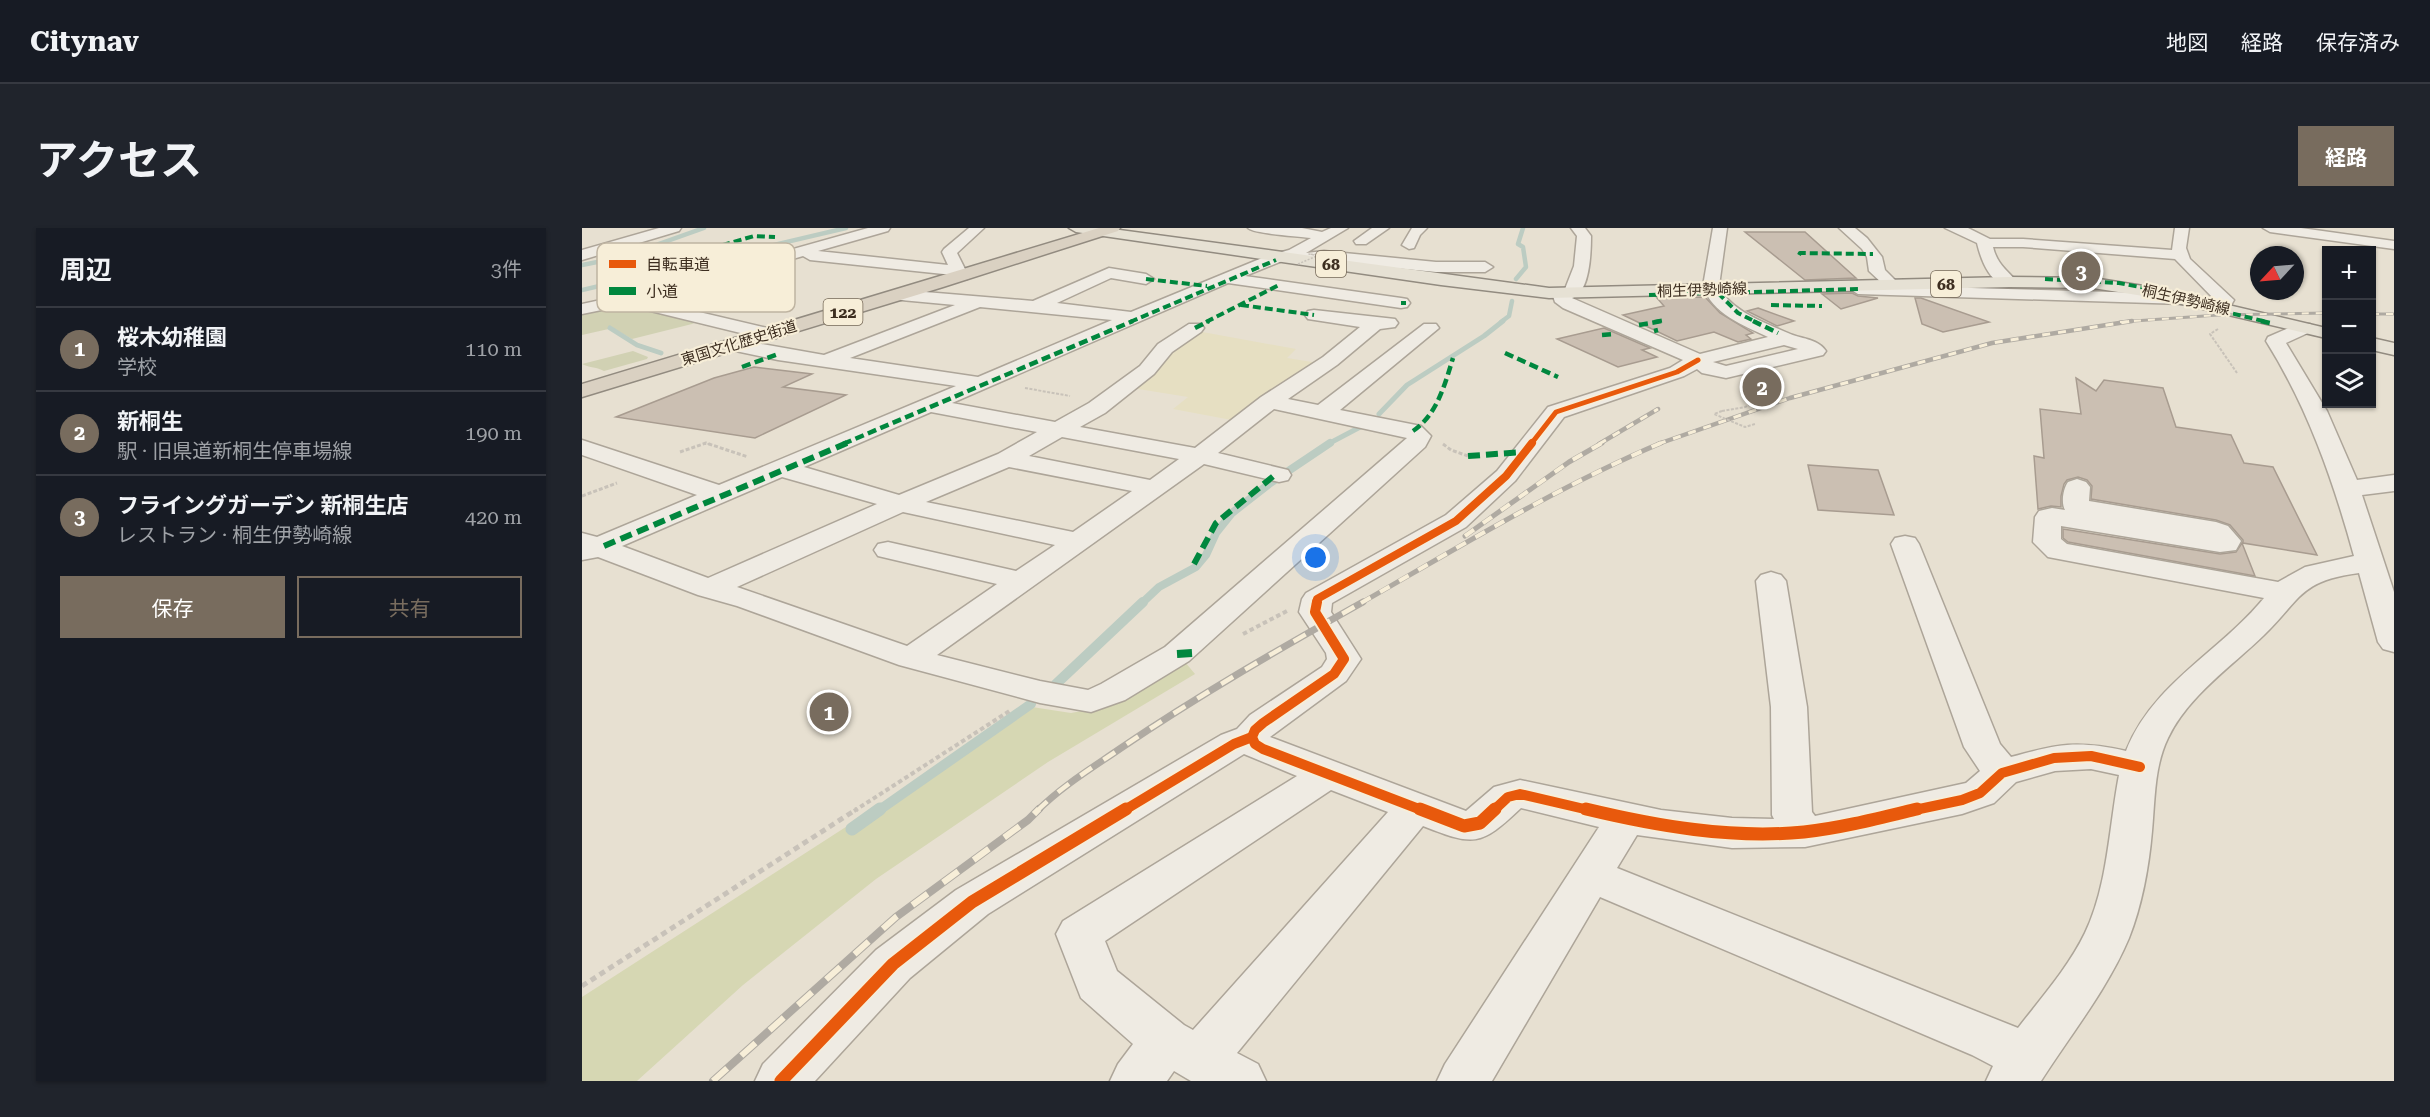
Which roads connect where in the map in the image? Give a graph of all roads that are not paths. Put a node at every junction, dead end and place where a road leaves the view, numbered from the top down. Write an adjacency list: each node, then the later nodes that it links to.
1 (674, 228): 21 (street)
2 (883, 228): 19 (street)
3 (977, 228): 29 (street)
4 (1076, 228): 17 (main road, 桐生伊勢崎線 / 68)
5 (1255, 228): 18 (street)
6 (1341, 228): 18 (street)
7 (1382, 228): 20 (street)
8 (1420, 228): 34 (street)
9 (1578, 228): 45 (street)
10 (1720, 228): 44 (street)
11 (1846, 228): 42 (street)
12 (1952, 228): 22 (street)
13 (2002, 228): 23 (street)
14 (2052, 228): 26 (street)
15 (2182, 228): 32 (street)
16 (2270, 228): 24 (street)
17 (1108, 230): 33 (main road, 桐生伊勢崎線 / 68); 37 (highway, 東国文化歴史街道 / 122)
18 (1325, 237): 33 (street)
19 (839, 241): 25 (street); 30 (street)
20 (1361, 241)
21 (625, 243)
22 (1986, 243): 23 (street); 41 (street)
23 (2023, 243): 26 (street)
24 (2394, 245)
25 (882, 246)
26 (2062, 246): 32 (street)
27 (597, 251): 31 (street)
28 (933, 251): 29 (street)
29 (949, 252): 37 (street)
30 (796, 253): 35 (street)
31 (582, 255)
32 (2180, 255): 51 (street)
33 (1291, 259): 34 (street); 38 (street); 45 (main road, 桐生伊勢崎線 / 68)
34 (1359, 259): 36 (street)
35 (904, 266): 37 (street); 40 (street)
36 (1485, 267)
37 (962, 273): 46 (highway, 東国文化歴史街道 / 122)
38 (1226, 278): 49 (street); 56 (street)
39 (1146, 279): 52 (street)
40 (927, 282)
41 (2009, 282): 42 (main road, 桐生伊勢崎線 / 68); 47 (main road, 桐生伊勢崎線 / 68)
42 (1893, 285): 43 (main road, 桐生伊勢崎線 / 68)
43 (1854, 286): 44 (main road, 桐生伊勢崎線 / 68); 47 (street)
44 (1711, 290): 45 (main road, 桐生伊勢崎線 / 68); 60 (street)
45 (1565, 293): 64 (street)
46 (901, 295): 48 (street); 59 (highway, 東国文化歴史街道 / 122)
47 (2184, 299): 51 (main road, 桐生伊勢崎線 / 68)
48 (979, 301): 52 (street); 65 (street)
49 (1401, 303)
50 (597, 306): 53 (street)
51 (2214, 306): 58 (main road, 桐生伊勢崎線 / 68)
52 (1034, 307): 56 (street)
53 (582, 309)
54 (678, 312): 59 (street)
55 (1314, 315): 57 (street)
56 (1134, 318): 66 (street); 71 (street)
57 (1375, 324): 68 (street); 70 (street)
58 (2315, 331): 82 (street)
59 (770, 334): 61 (highway, 東国文化歴史街道 / 122)
60 (1784, 339): 64 (street); 64 (street)
61 (733, 345): 65 (street); 67 (highway, 東国文化歴史街道 / 122)
62 (2376, 345): 63 (main road)
63 (2394, 349)
64 (1698, 360): 96 (street)
65 (824, 361): 66 (street)
66 (979, 382): 69 (street)
67 (582, 391)
68 (1269, 402): 70 (street); 74 (street)
69 (927, 405): 71 (street); 77 (street)
70 (1322, 412): 95 (street)
71 (1057, 430): 74 (street); 75 (street)
72 (582, 447): 76 (street)
73 (680, 452): 76 (street)
74 (1200, 456): 78 (street); 81 (street)
75 (1007, 459): 81 (street); 84 (street)
76 (643, 467): 83 (street)
77 (779, 468): 83 (street); 84 (street)
78 (1279, 475)
79 (2394, 483): 82 (street)
80 (2077, 487): 93 (street)
81 (1154, 488): 85 (street)
82 (2348, 489): 89 (street)
83 (720, 494): 87 (street)
84 (905, 503): 85 (street); 92 (street)
85 (1077, 541): 90 (street)
86 (1905, 544): 99 (street)
87 (586, 547): 92 (street)
88 (888, 550): 90 (street)
89 (2369, 563): 93 (street); 94 (street)
90 (1020, 581): 95 (street)
91 (1772, 581): 102 (street)
92 (709, 589): 95 (street)
93 (2283, 592): 97 (street)
94 (2394, 642)
95 (911, 658)
96 (1252, 737): 98 (street); 106 (street)
97 (2140, 767): 99 (street); 105 (street)
98 (1325, 773): 100 (street); 104 (street)
99 (2002, 773): 102 (street)
100 (1414, 809): 101 (street); 104 (street)
101 (1626, 818): 102 (street); 103 (street)
102 (1805, 832)
103 (1590, 875): 105 (street); 109 (street)
104 (1183, 1050): 107 (street); 108 (street)
105 (2019, 1069)
106 (781, 1081)
107 (1136, 1081)
108 (1240, 1081)
109 (1463, 1081)

